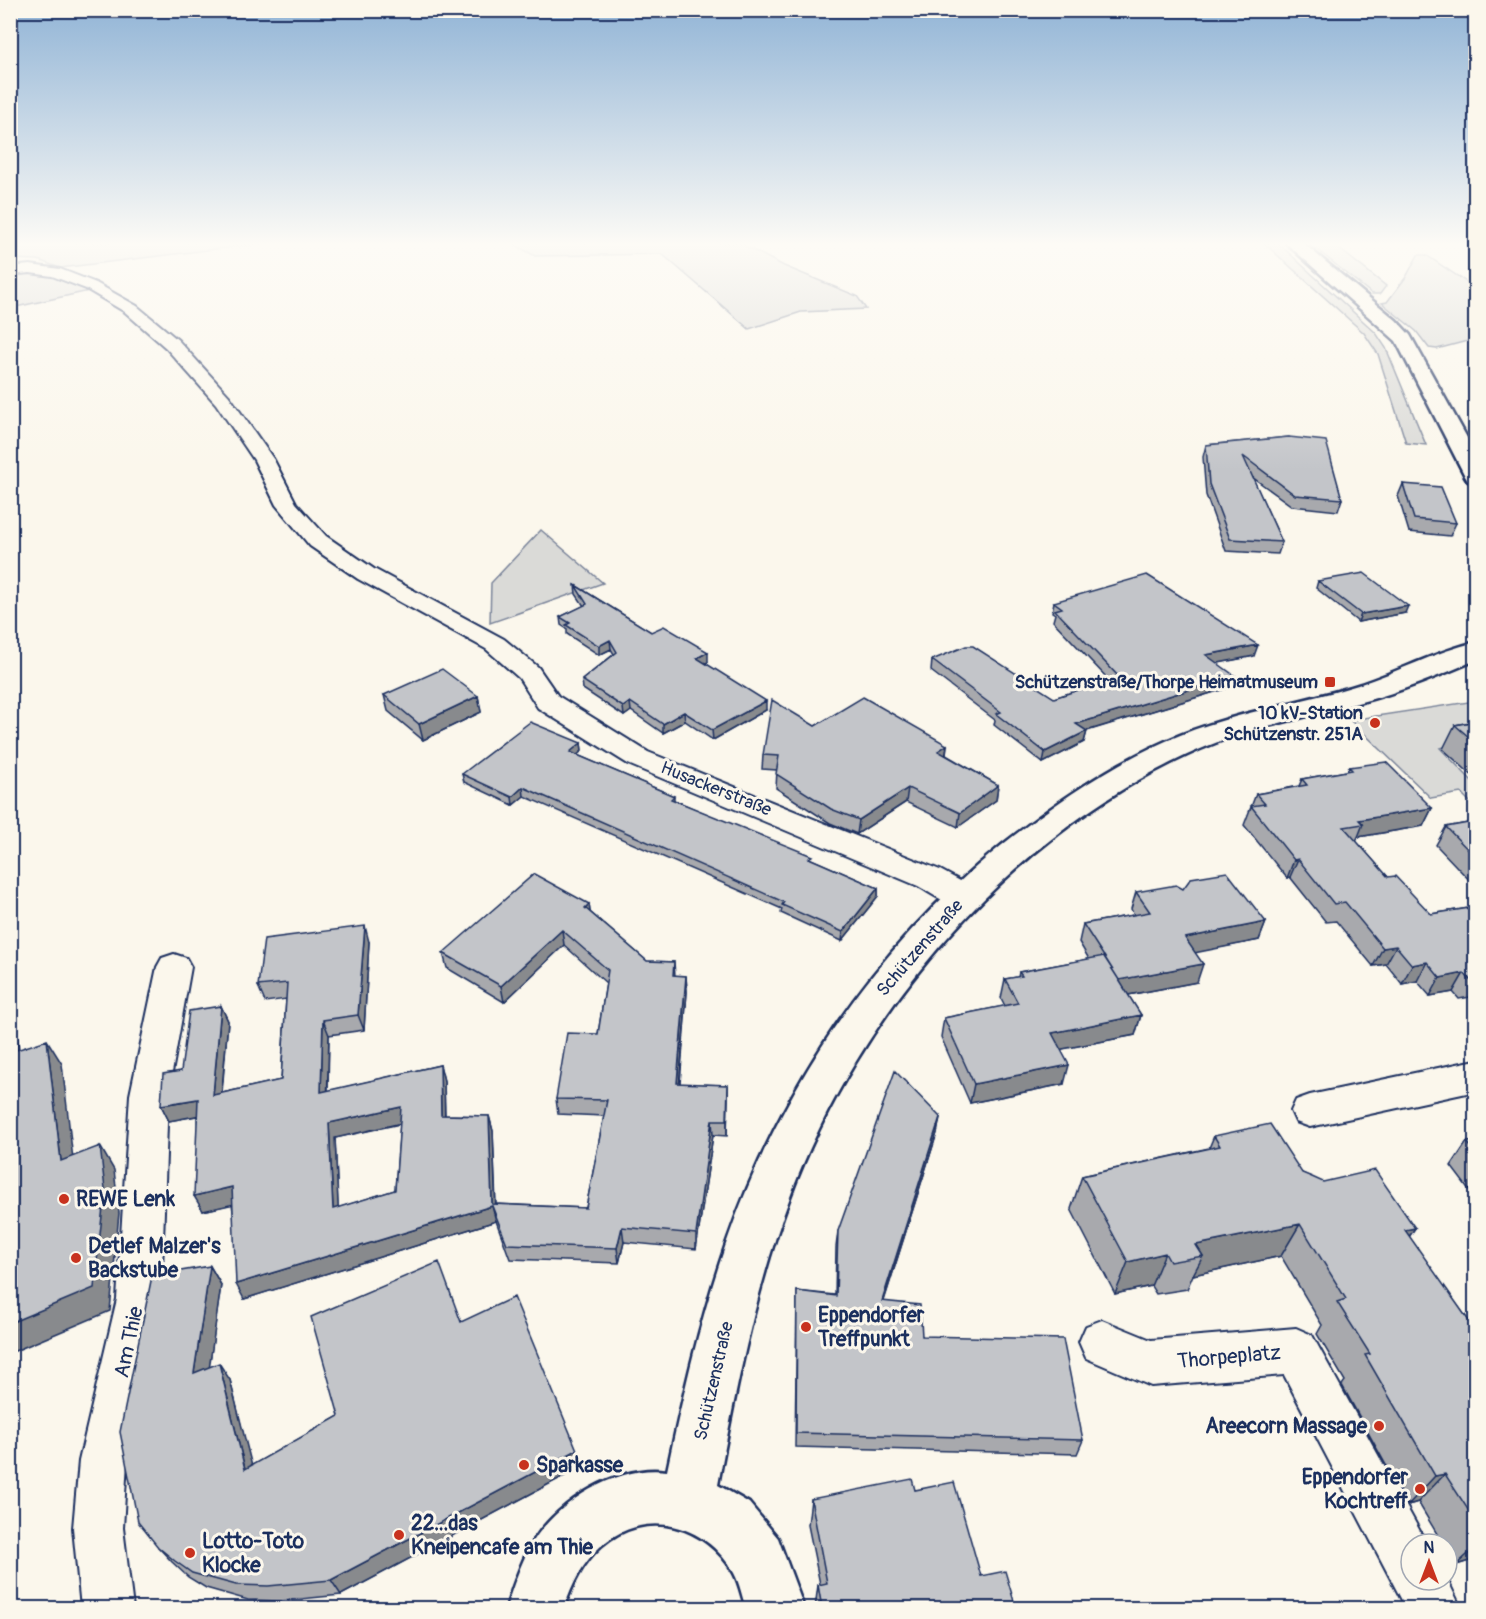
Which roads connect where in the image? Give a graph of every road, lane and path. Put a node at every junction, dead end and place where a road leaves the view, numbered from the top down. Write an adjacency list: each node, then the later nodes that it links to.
1 (142, 319): 5 (street, Husackerstraße)
2 (1384, 319): 3 (street)
3 (1476, 476)
4 (1476, 650): 5 (street, Schützenstraße)
5 (964, 897): 10 (street, Schützenstraße)
6 (174, 967): 13 (street, Am Thie)
7 (1476, 1075): 8 (street)
8 (1310, 1112)
9 (1102, 1342): 11 (street, Thorpeplatz)
10 (688, 1499): 14 (street); 15 (street)
11 (1399, 1544)
12 (1425, 1592): 16 (street)
13 (107, 1608)
14 (535, 1608)
15 (775, 1608)
16 (1435, 1608)

